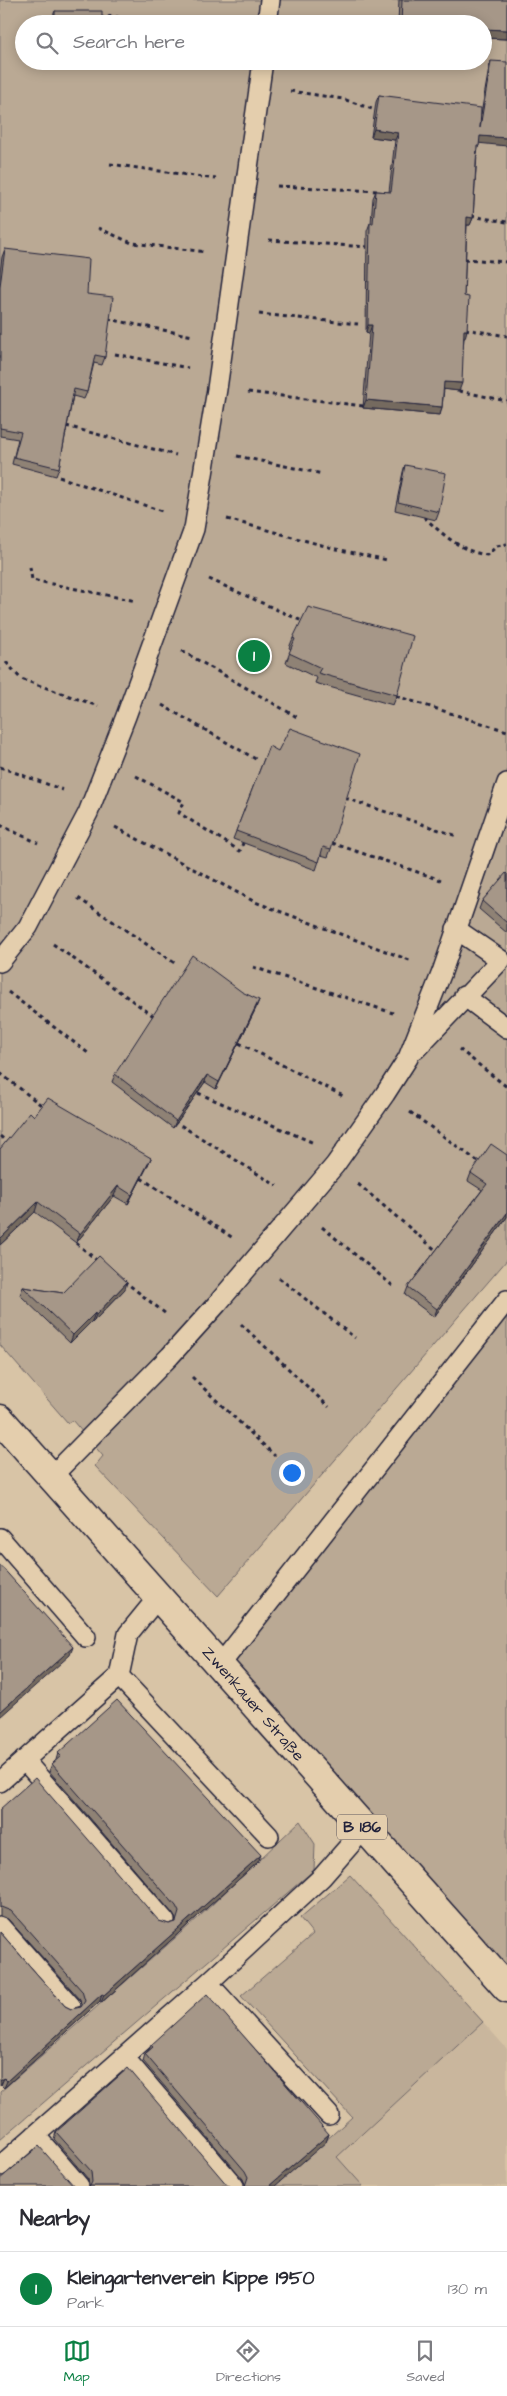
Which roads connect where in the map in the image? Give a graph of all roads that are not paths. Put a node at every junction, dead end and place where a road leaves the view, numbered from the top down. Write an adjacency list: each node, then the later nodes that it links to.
1 (270, 0): 2 (lane)
2 (268, 15)
3 (262, 70): 6 (lane)
4 (507, 784): 5 (lane)
5 (456, 930): 7 (lane); 8 (lane)
6 (0, 962)
7 (464, 996): 8 (lane); 9 (lane)
8 (426, 1027): 12 (lane)
9 (507, 1028)
10 (507, 1300): 16 (lane)
11 (0, 1420): 12 (main road, Zwenkauer Straße / B 186)
12 (52, 1476): 14 (main road, Zwenkauer Straße / B 186)
13 (0, 1538): 15 (lane)
14 (158, 1596): 16 (main road, Zwenkauer Straße / B 186); 17 (lane)
15 (86, 1637)
16 (220, 1665): 20 (main road, Zwenkauer Straße / B 186)
17 (119, 1676): 18 (lane); 21 (lane)
18 (24, 1760): 19 (lane); 22 (lane)
19 (0, 1782)
20 (364, 1829): 24 (lane); 25 (main road, Zwenkauer Straße / B 186)
21 (269, 1836)
22 (165, 1922)
23 (0, 1926): 26 (lane)
24 (208, 1983): 27 (lane); 28 (lane)
25 (507, 1988)
26 (71, 2006)
27 (124, 2057): 29 (lane); 32 (lane)
28 (329, 2115)
29 (34, 2135): 30 (lane); 31 (lane)
30 (0, 2166)
31 (78, 2186)
32 (234, 2186)

